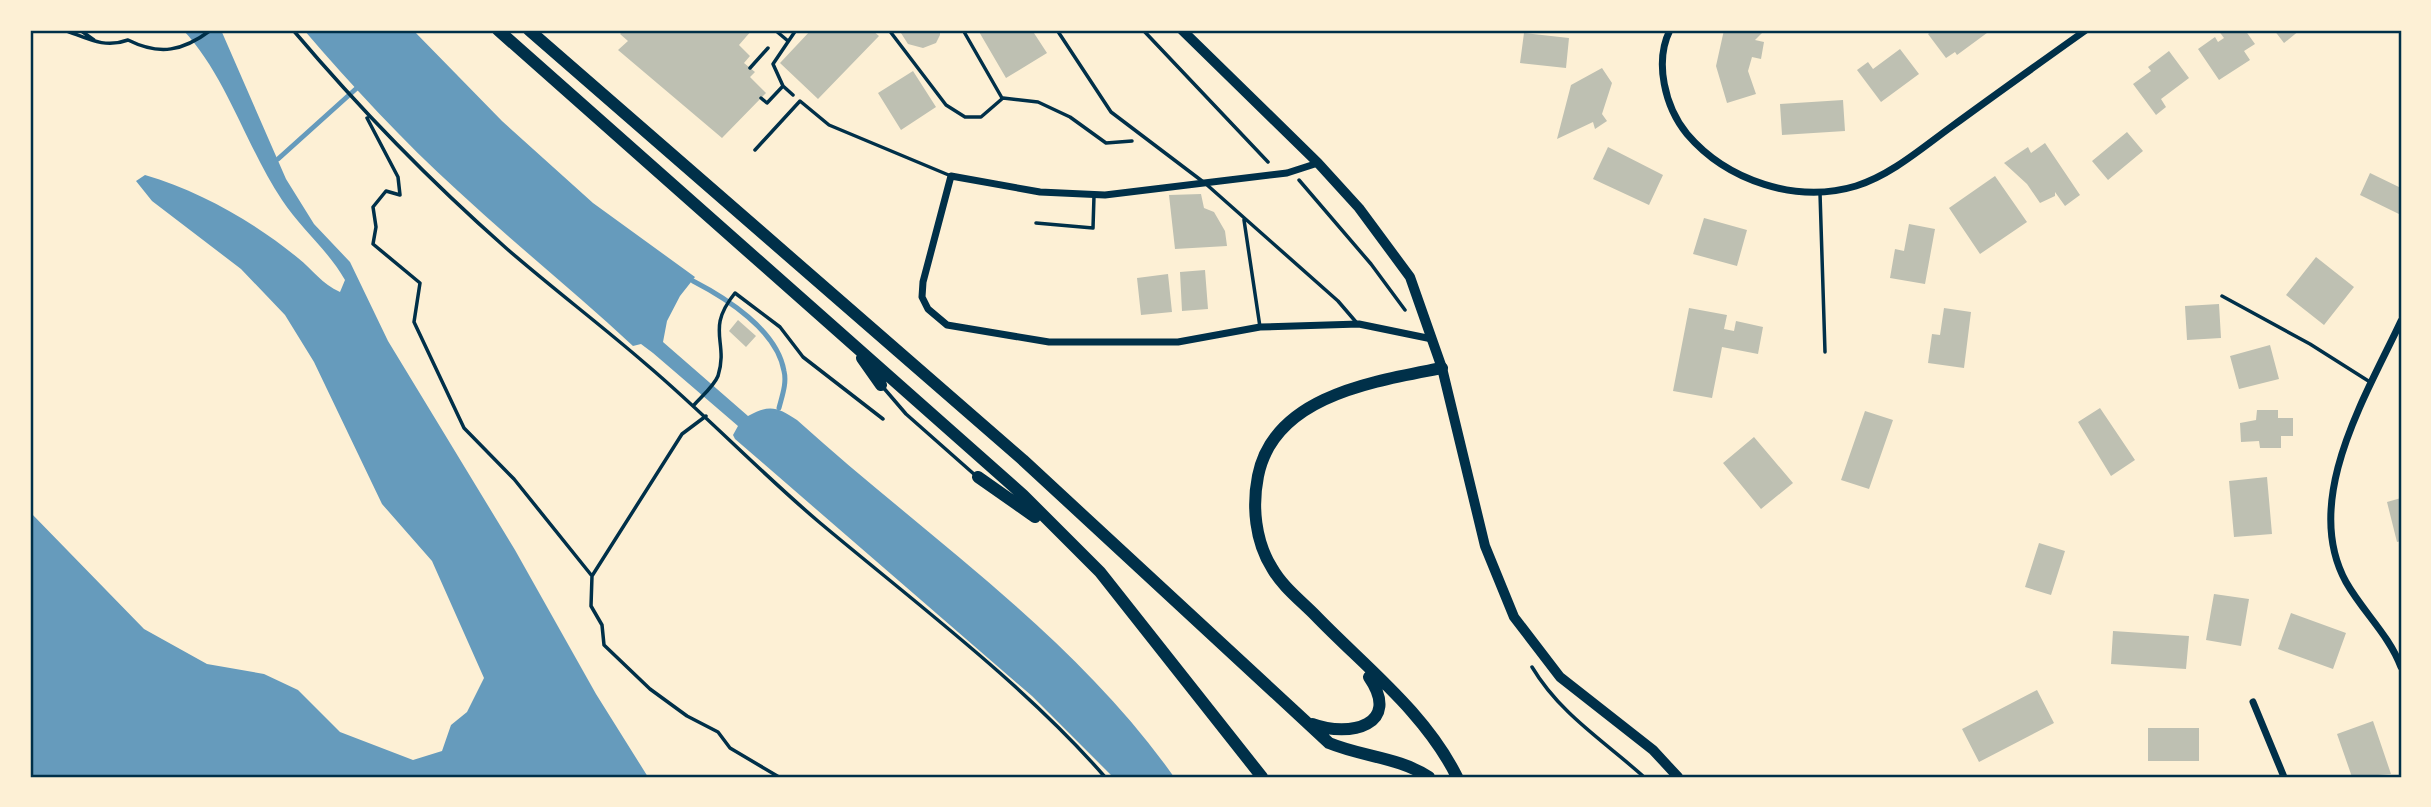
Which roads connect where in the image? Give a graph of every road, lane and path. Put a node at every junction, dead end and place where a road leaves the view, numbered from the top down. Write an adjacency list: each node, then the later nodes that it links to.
1 (64, 30): 17 (path)
2 (80, 30): 17 (path)
3 (211, 30): 17 (path)
4 (293, 30): 24 (path)
5 (498, 30): 41 (highway)
6 (529, 30): 56 (highway)
7 (775, 30): 16 (path)
8 (796, 30): 16 (path)
9 (889, 30): 22 (path)
10 (963, 30): 22 (path)
11 (1057, 30): 25 (lane)
12 (1143, 30): 27 (path)
13 (1182, 30): 28 (main road)
14 (1670, 30): 32 (street)
15 (2086, 30): 32 (street)
16 (788, 41): 20 (path)
17 (99, 43)
18 (768, 48): 19 (path)
19 (750, 68)
20 (783, 86): 21 (path); 23 (path)
21 (761, 98)
22 (1003, 98): 25 (path)
23 (800, 101): 26 (lane); 29 (lane)
24 (365, 114): 47 (path); 52 (path)
25 (1147, 139): 31 (lane)
26 (755, 150)
27 (1269, 163)
28 (1318, 163): 31 (street); 42 (main road)
29 (951, 176): 33 (street); 40 (street)
30 (1301, 181): 37 (path)
31 (1206, 184): 33 (street); 34 (lane)
32 (1820, 193): 43 (lane)
33 (1094, 194): 35 (lane)
34 (1244, 218): 39 (lane); 40 (lane)
35 (1036, 223)
36 (2222, 296): 45 (lane)
37 (1409, 317)
38 (2401, 321): 45 (street)
39 (1359, 324): 40 (street); 42 (street)
40 (1260, 327)
41 (848, 338): 46 (highway); 51 (highway)
42 (1432, 339): 44 (main road)
43 (1825, 352)
44 (1442, 368): 53 (highway); 62 (main road)
45 (2372, 384): 54 (street)
46 (881, 385): 50 (lane)
47 (694, 405): 48 (path); 49 (path)
48 (706, 416): 52 (path); 58 (path)
49 (883, 419)
50 (978, 477): 51 (highway)
51 (1100, 572): 59 (highway)
52 (592, 576): 57 (path)
53 (1355, 657): 56 (highway); 61 (highway)
54 (2401, 667)
55 (2253, 702): 63 (street)
56 (1308, 723): 60 (highway)
57 (779, 777)
58 (1105, 777)
59 (1262, 777)
60 (1429, 777)
61 (1457, 777)
62 (1678, 777)
63 (2284, 777)

